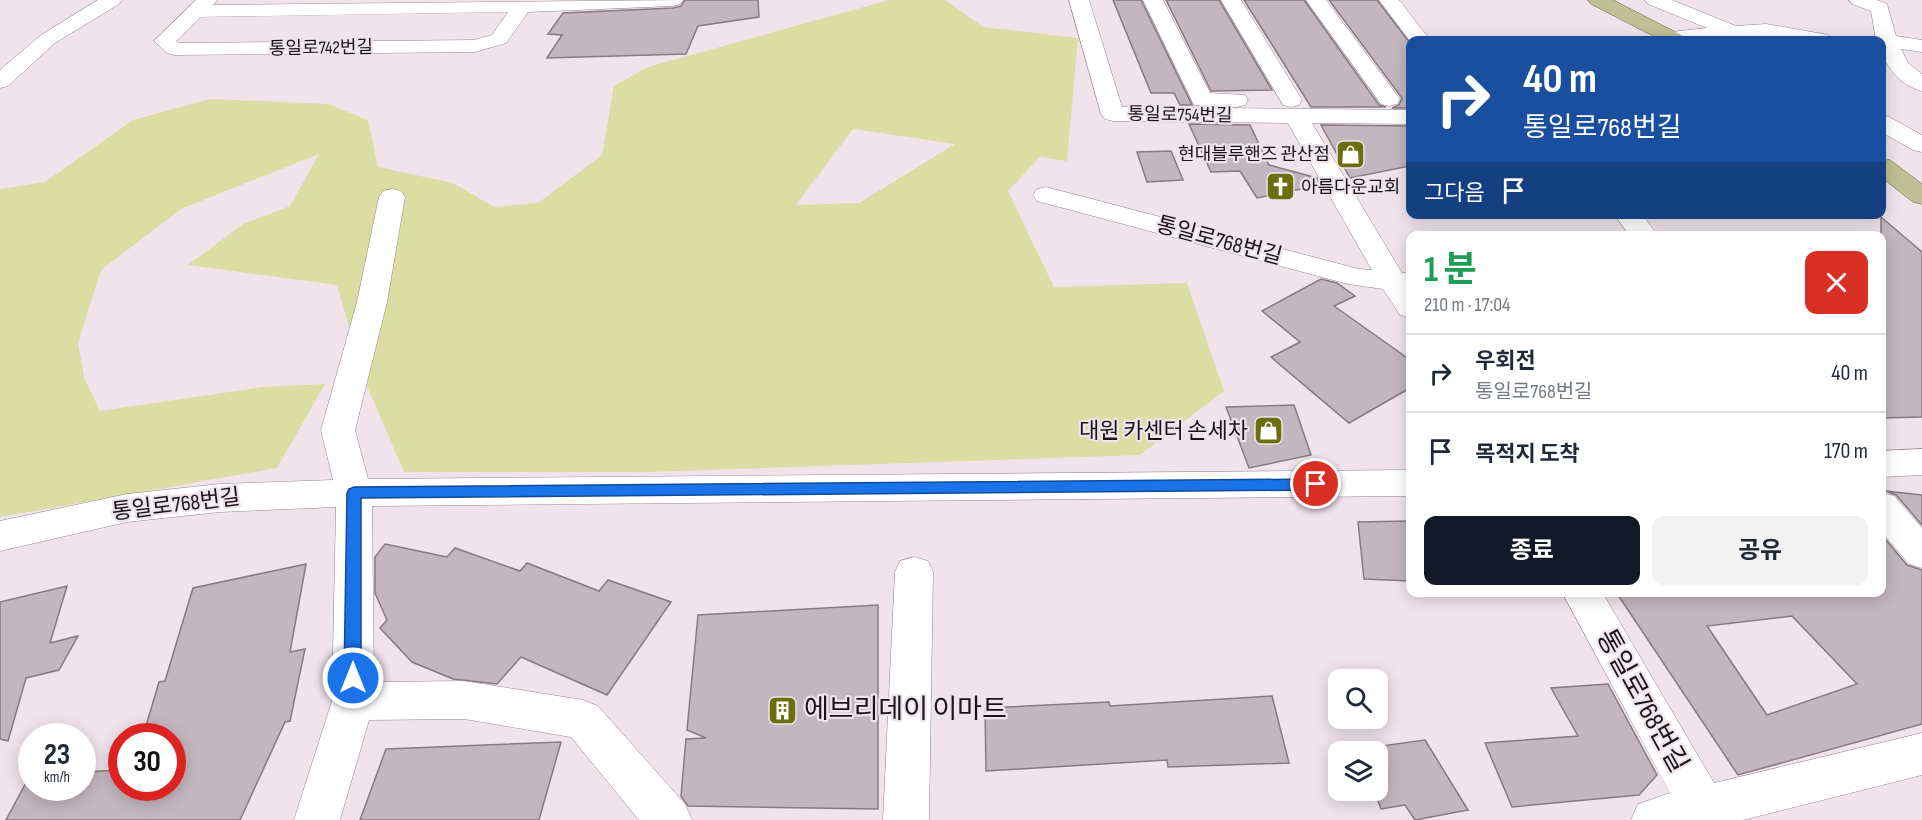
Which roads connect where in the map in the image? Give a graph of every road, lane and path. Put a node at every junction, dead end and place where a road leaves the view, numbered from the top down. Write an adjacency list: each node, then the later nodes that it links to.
1 (112, 0): 21 (street)
2 (672, 0): 11 (street)
3 (1079, 0): 24 (street, 통일로754번길)
4 (1153, 0): 24 (street)
5 (1231, 0): 24 (street)
6 (1316, 0): 23 (street)
7 (1389, 0): 13 (street)
8 (1598, 0): 14 (main road)
9 (1655, 0): 15 (street)
10 (1860, 0): 17 (street)
11 (524, 3): 12 (street); 12 (street, 통일로742번길)
12 (201, 5)
13 (1417, 36)
14 (1666, 36)
15 (1741, 36): 16 (street)
16 (1800, 36)
17 (1885, 36)
18 (1922, 46): 19 (street)
19 (1887, 49): 20 (street); 22 (street)
20 (1922, 64)
21 (0, 81)
22 (1922, 84)
23 (1400, 99): 24 (street)
24 (1293, 108): 25 (street, 통일로754번길); 34 (street)
25 (1406, 117)
26 (1886, 125): 27 (street)
27 (1922, 145)
28 (1886, 169): 30 (main road)
29 (1046, 195): 34 (street, 통일로768번길)
30 (1922, 196)
31 (392, 197): 38 (street)
32 (1631, 219): 33 (street)
33 (1641, 231)
34 (1402, 282)
35 (1922, 462): 36 (street)
36 (1886, 464)
37 (1406, 483): 38 (street, 통일로768번길)
38 (354, 493): 40 (street, 통일로768번길); 44 (street)
39 (1886, 512): 41 (street)
40 (0, 536)
41 (1922, 553)
42 (914, 572): 49 (street)
43 (1584, 597): 46 (street, 통일로768번길)
44 (353, 701): 47 (street); 48 (street)
45 (1922, 754): 46 (street)
46 (1707, 815): 50 (street)
47 (317, 820)
48 (669, 820)
49 (906, 820)
50 (1654, 820)

